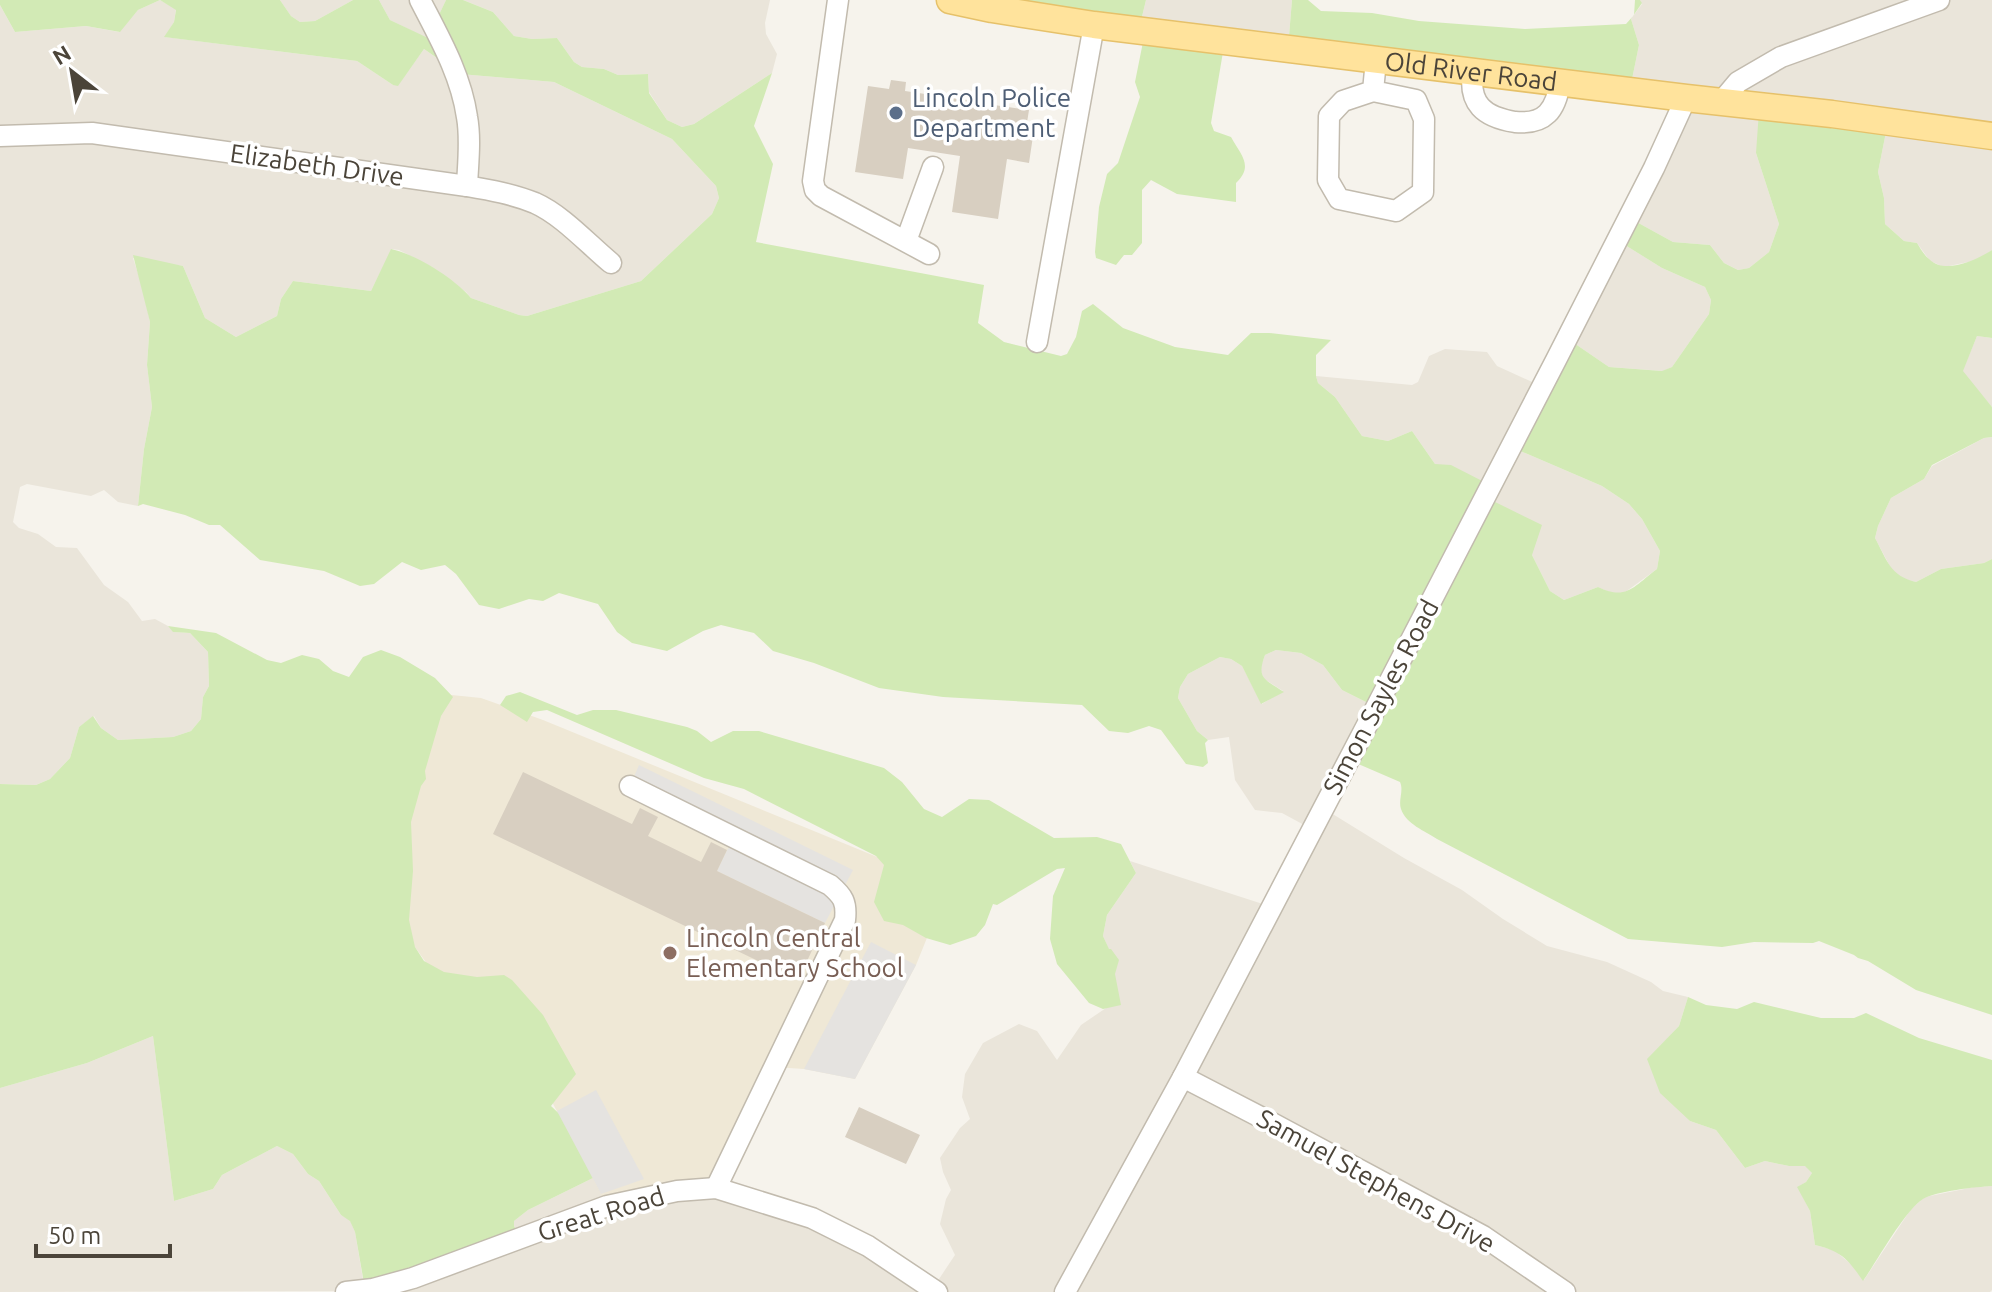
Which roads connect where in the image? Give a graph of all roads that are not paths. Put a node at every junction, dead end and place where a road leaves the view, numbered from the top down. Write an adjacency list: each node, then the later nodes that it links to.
1 (420, 0): 15 (street)
2 (838, 0): 16 (street)
3 (950, 0): 5 (main road, Old River Road)
4 (1939, 0): 11 (street)
5 (1094, 25): 6 (main road, Old River Road); 19 (street)
6 (1376, 60): 7 (main road, Old River Road); 9 (street)
7 (1473, 71): 8 (main road, Old River Road); 8 (street)
8 (1560, 82): 10 (main road, Old River Road)
9 (1373, 91): 9 (street)
10 (1686, 98): 11 (main road, Old River Road); 21 (street, Simon Sayles Road)
11 (1722, 101): 13 (main road, Old River Road)
12 (0, 136): 15 (street, Elizabeth Drive)
13 (1992, 136)
14 (933, 167): 16 (street)
15 (467, 186): 18 (street, Elizabeth Drive)
16 (906, 241): 17 (street)
17 (929, 254)
18 (611, 263)
19 (1037, 342)
20 (630, 786): 22 (street)
21 (1183, 1077): 25 (street, Simon Sayles Road); 26 (street, Samuel Stephens Drive)
22 (716, 1188): 23 (street, Great Road); 24 (street, Great Road)
23 (346, 1292)
24 (937, 1292)
25 (1065, 1292)
26 (1565, 1292)

